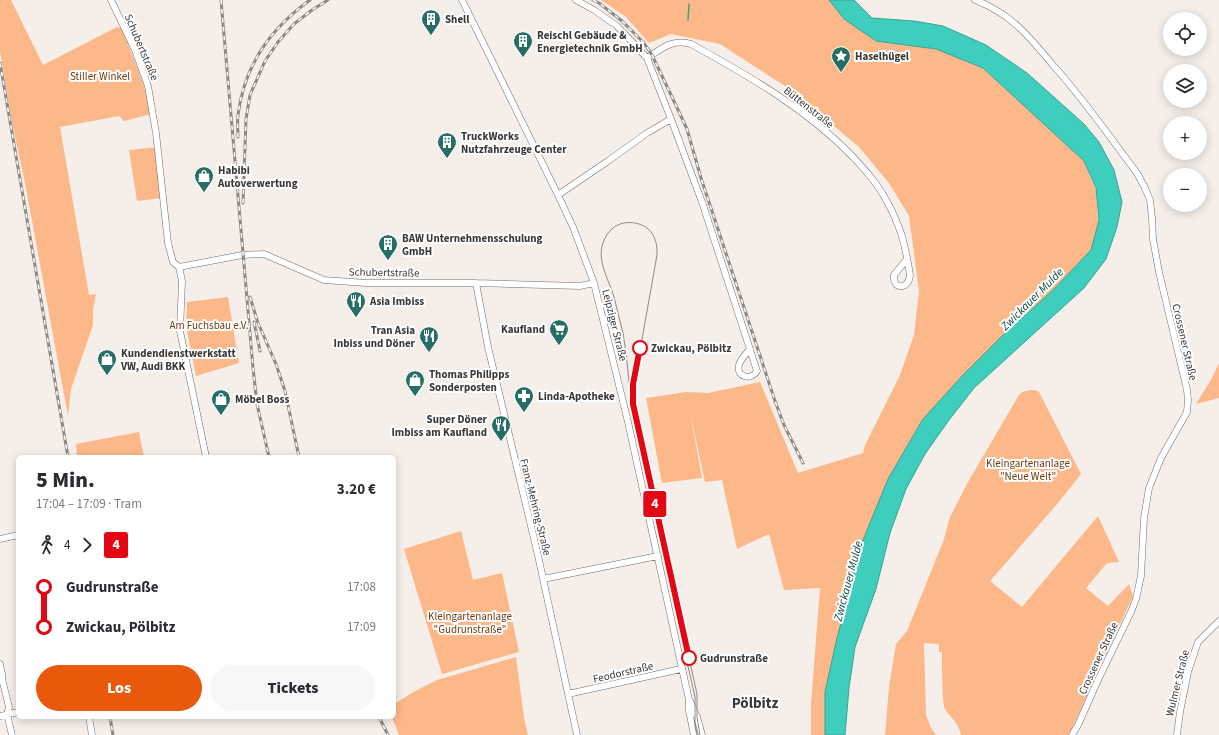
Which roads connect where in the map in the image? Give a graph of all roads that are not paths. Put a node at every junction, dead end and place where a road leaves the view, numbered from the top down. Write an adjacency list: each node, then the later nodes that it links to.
1 (111, 0): 9 (street, Schubertstraße)
2 (462, 0): 7 (street, Leipziger Straße)
3 (576, 0): 5 (street)
4 (975, 0): 33 (street, Crossener Straße)
5 (647, 58): 6 (street); 8 (street, Büttenstraße)
6 (671, 119): 7 (street); 12 (street)
7 (558, 194): 11 (street, Leipziger Straße)
8 (906, 259)
9 (179, 267): 10 (street, Schubertstraße); 13 (street, Schubertstraße)
10 (476, 283): 11 (street, Schubertstraße); 17 (street, Franz-Mehring-Straße)
11 (594, 283): 16 (street, Leipziger Straße)
12 (750, 349)
13 (206, 455)
14 (16, 535): 15 (street)
15 (0, 539)
16 (658, 556): 17 (street); 20 (street, Leipziger Straße)
17 (543, 579): 22 (street, Franz-Mehring-Straße)
18 (1219, 621): 34 (street, Wulmer Straße)
19 (0, 664): 21 (street)
20 (682, 669): 22 (street, Feodorstraße); 23 (street, Leipziger Straße)
21 (1, 674): 25 (street)
22 (568, 694): 30 (street, Franz-Mehring-Straße)
23 (689, 700): 31 (street, Leipziger Straße); 32 (street, Leipziger Straße)
24 (16, 712): 25 (street)
25 (7, 714): 26 (street); 28 (street)
26 (0, 716)
27 (89, 719): 29 (street)
28 (12, 735)
29 (92, 735)
30 (577, 735)
31 (694, 735)
32 (702, 735)
33 (1072, 735)
34 (1177, 735)

